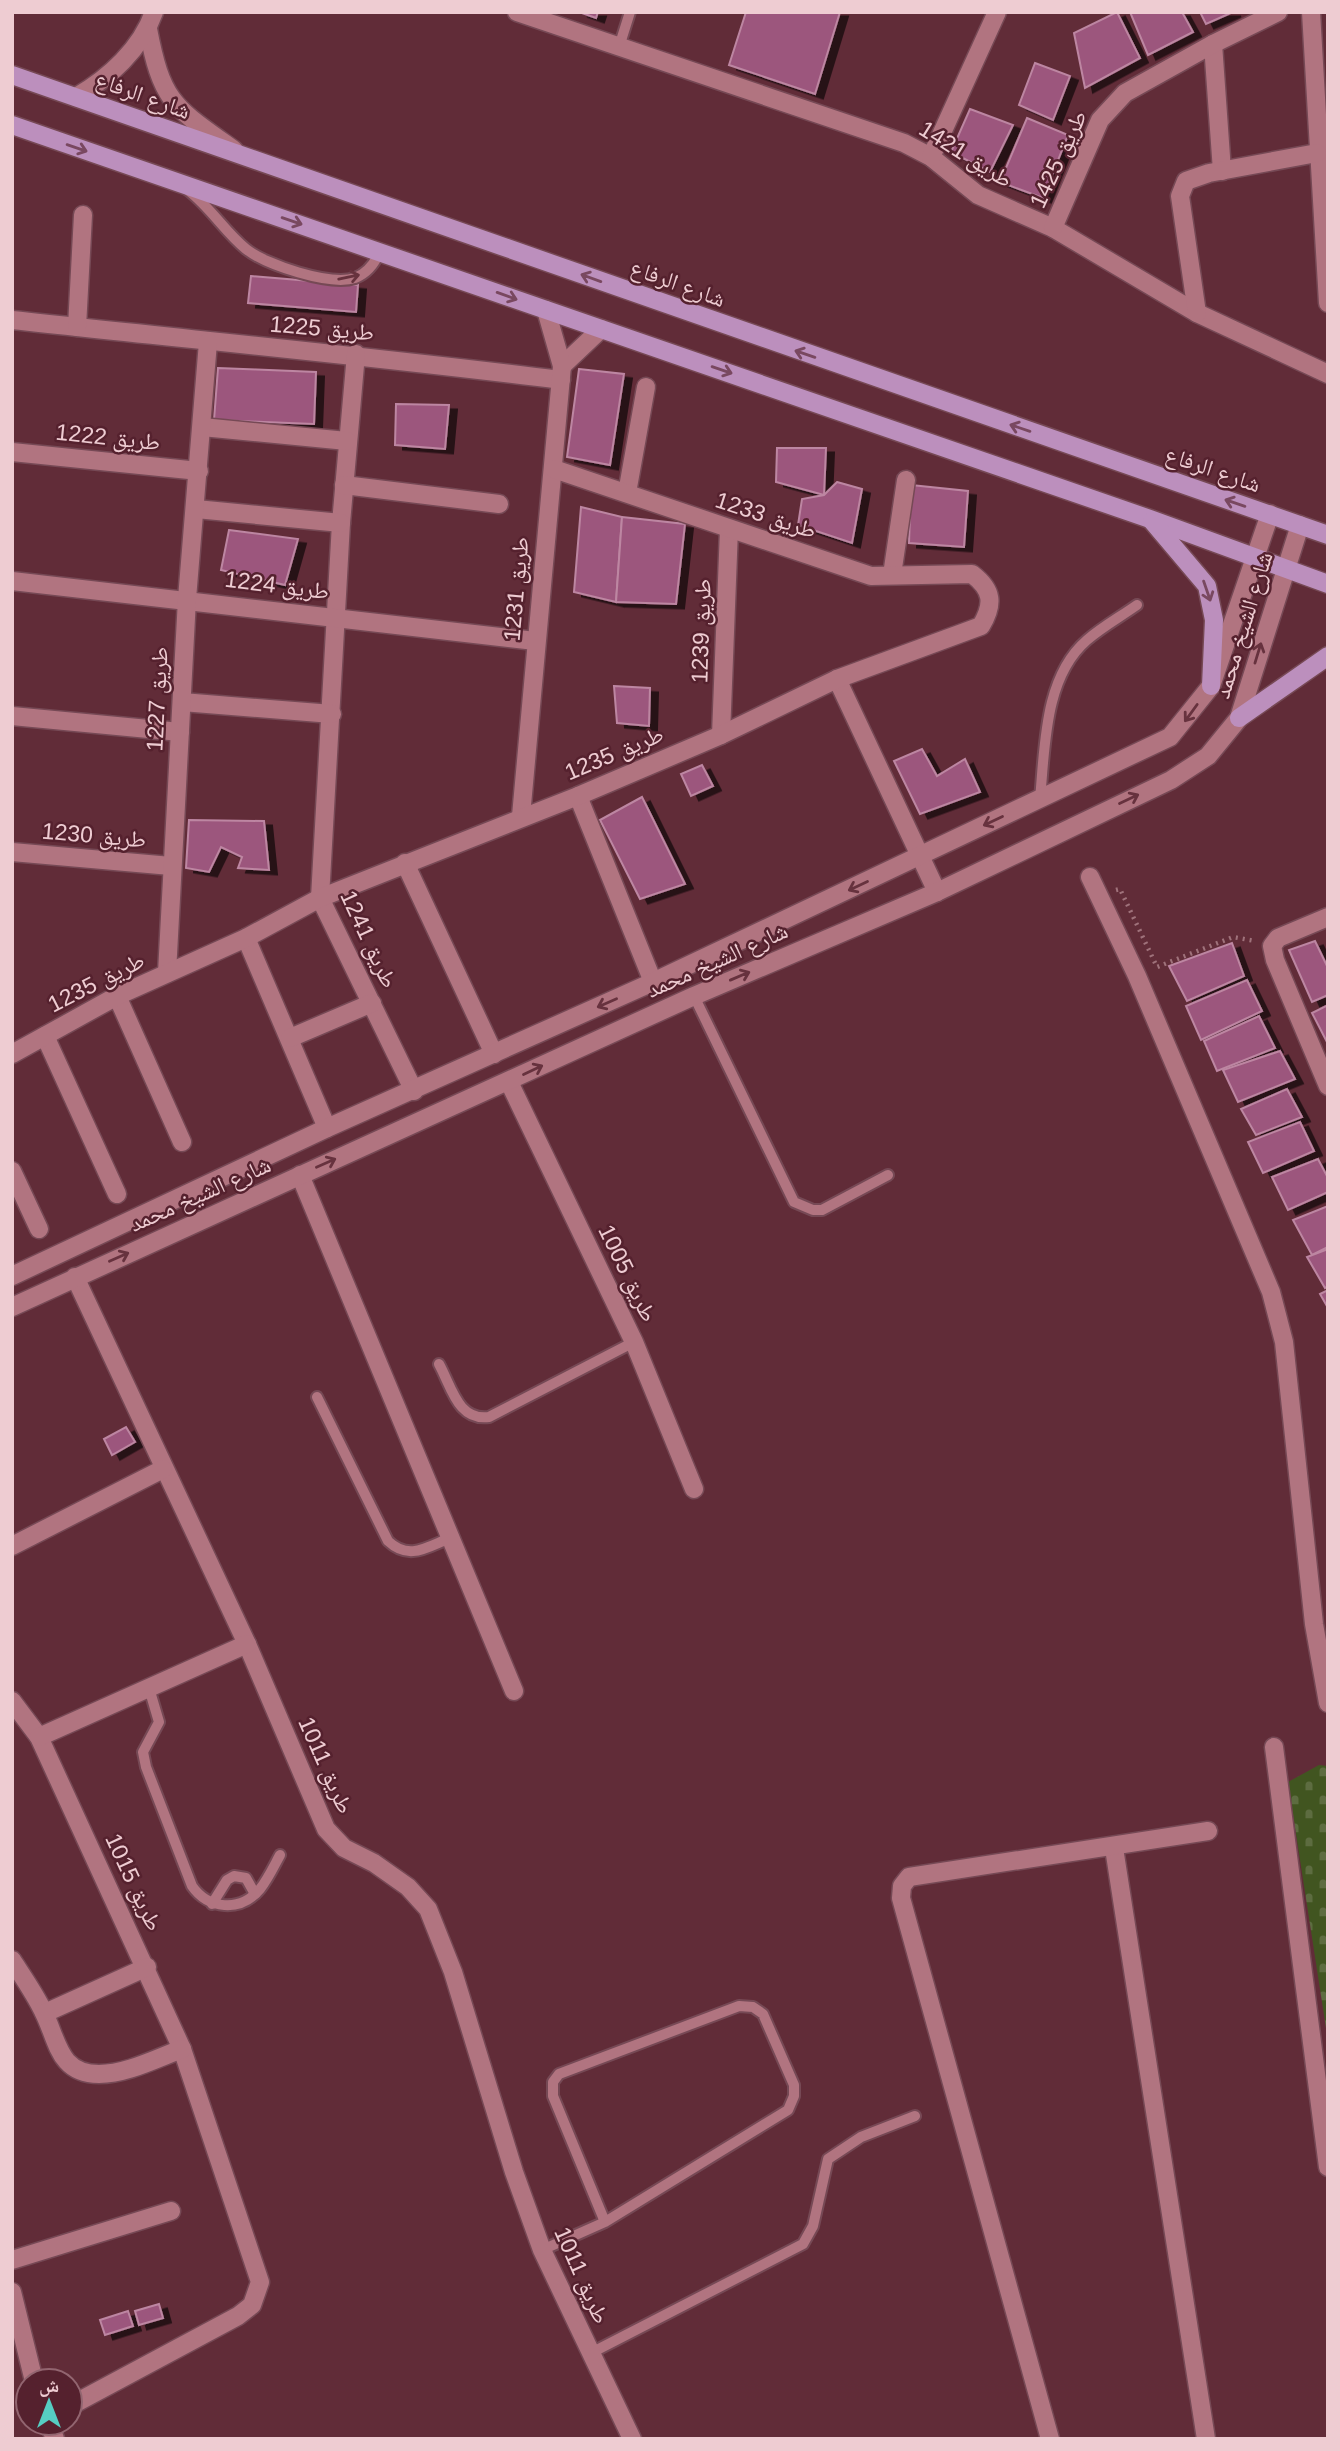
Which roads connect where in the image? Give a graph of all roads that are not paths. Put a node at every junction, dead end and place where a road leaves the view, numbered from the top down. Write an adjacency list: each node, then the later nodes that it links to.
1 (517, 12): 8 (street, طريق 1421)
2 (630, 12): 8 (lane)
3 (998, 12): 15 (street)
4 (1278, 12): 7 (street, طريق 1425)
5 (1311, 12): 9 (street)
6 (151, 20): 11 (street); 14 (street)
7 (1213, 44): 16 (street); 19 (street, طريق 1425)
8 (619, 47): 15 (street, طريق 1421)
9 (1321, 70): 13 (street)
10 (12, 75): 11 (main road, شارع الرفاع)
11 (76, 97): 14 (main road, شارع الرفاع)
12 (12, 125): 17 (main road, one-way to 17)
13 (1317, 153): 16 (street); 21 (street)
14 (242, 157): 42 (main road, شارع الرفاع, one-way to 14)
15 (931, 157): 19 (street, طريق 1421)
16 (1222, 171): 23 (street)
17 (168, 179): 20 (main road, one-way to 20); 20 (lane, one-way to 20)
18 (83, 215): 25 (street)
19 (1053, 228): 23 (street, طريق 1421)
20 (380, 251): 22 (main road, one-way to 22)
21 (1328, 303)
22 (547, 310): 26 (main road); 29 (street, طريق 1231)
23 (1197, 313): 30 (street, طريق 1421)
24 (12, 320): 25 (street, طريق 1225)
25 (77, 327): 27 (street, طريق 1225)
26 (601, 329): 29 (street); 43 (main road, one-way to 43)
27 (208, 342): 28 (street, طريق 1225); 32 (street, طريق 1227)
28 (356, 354): 29 (street, طريق 1225); 33 (street, طريق 1241)
29 (562, 373): 35 (street, طريق 1231)
30 (1328, 374)
31 (646, 387): 39 (street)
32 (202, 427): 33 (street); 36 (street, طريق 1227)
33 (347, 441): 38 (street, طريق 1241)
34 (12, 452): 36 (street, طريق 1222)
35 (554, 469): 39 (street, طريق 1233); 57 (street, طريق 1231)
36 (199, 471): 41 (street, طريق 1227)
37 (906, 480): 50 (street)
38 (344, 485): 40 (street); 44 (street, طريق 1241)
39 (627, 493): 46 (street, طريق 1233)
40 (499, 504)
41 (196, 509): 44 (street); 53 (street, طريق 1227)
42 (1270, 514): 45 (main road, شارع الرفاع); 48 (street, شارع الشيخ محمد)
43 (1150, 519): 48 (main road); 60 (main road, one-way to 60)
44 (341, 523): 56 (street, طريق 1241)
45 (1300, 525): 47 (main road, شارع الرفاع); 49 (street, شارع الشيخ محمد)
46 (729, 529): 50 (street, طريق 1233); 66 (street, طريق 1239)
47 (1328, 535)
48 (1255, 558): 49 (main road); 60 (street, شارع الشيخ محمد)
49 (1286, 569): 52 (main road); 64 (street, شارع الشيخ محمد, one-way to 49)
50 (892, 575): 55 (street, طريق 1233)
51 (12, 581): 53 (street, طريق 1224)
52 (1328, 584)
53 (187, 599): 56 (street, طريق 1224); 61 (street, طريق 1227)
54 (1137, 606): 68 (lane)
55 (991, 608): 59 (street, طريق 1235)
56 (337, 616): 57 (street, طريق 1224); 62 (street, طريق 1241)
57 (535, 640): 69 (street, طريق 1231)
58 (1328, 656): 64 (main road)
59 (836, 679): 66 (street, طريق 1235); 71 (street)
60 (1211, 686): 68 (street, شارع الشيخ محمد, one-way to 68)
61 (182, 702): 62 (street); 65 (street, طريق 1227)
62 (332, 714): 76 (street, طريق 1241)
63 (12, 716): 65 (street)
64 (1239, 718): 75 (street, شارع الشيخ محمد, one-way to 64)
65 (180, 732): 73 (street, طريق 1227)
66 (721, 735): 67 (street, طريق 1235)
67 (578, 796): 69 (street, طريق 1235); 80 (street)
68 (1040, 799): 71 (street, شارع الشيخ محمد, one-way to 71)
69 (521, 816): 72 (street, طريق 1235)
70 (12, 852): 73 (street, طريق 1230)
71 (919, 857): 75 (street); 80 (street, شارع الشيخ محمد, one-way to 80)
72 (405, 863): 76 (street, طريق 1235); 87 (street)
73 (171, 866): 79 (street, طريق 1227)
74 (1094, 885): 111 (street)
75 (937, 892): 82 (street, شارع الشيخ محمد, one-way to 75)
76 (320, 898): 78 (street, طريق 1235); 83 (street, طريق 1241)
77 (1328, 917): 89 (street)
78 (246, 938): 79 (street, طريق 1235); 85 (street)
79 (167, 973): 81 (street, طريق 1235)
80 (653, 982): 87 (street, شارع الشيخ محمد, one-way to 87)
81 (117, 996): 84 (street, طريق 1235); 92 (street)
82 (694, 996): 88 (street, شارع الشيخ محمد, one-way to 82); 95 (lane)
83 (372, 1003): 85 (street); 90 (street, طريق 1241)
84 (45, 1036): 86 (street, طريق 1235); 96 (street, طريق 1235)
85 (290, 1038): 91 (street)
86 (12, 1054)
87 (494, 1054): 90 (street, شارع الشيخ محمد)
88 (509, 1082): 94 (street, شارع الشيخ محمد, one-way to 88); 101 (street, طريق 1005)
89 (1328, 1086)
90 (414, 1091): 91 (street, شارع الشيخ محمد)
91 (327, 1128): 98 (street, شارع الشيخ محمد)
92 (182, 1142)
93 (12, 1171): 97 (street)
94 (300, 1175): 99 (street, شارع الشيخ محمد, one-way to 94); 106 (street)
95 (888, 1175)
96 (117, 1194)
97 (39, 1229)
98 (12, 1276)
99 (75, 1277): 100 (street, شارع الشيخ محمد); 104 (street, طريق 1011)
100 (12, 1307)
101 (634, 1342): 102 (lane); 105 (street, طريق 1005)
102 (439, 1364)
103 (317, 1397): 106 (lane)
104 (163, 1469): 107 (street); 108 (street, طريق 1011)
105 (694, 1489)
106 (450, 1538): 110 (street)
107 (12, 1546)
108 (247, 1643): 109 (street); 128 (street, طريق 1011)
109 (149, 1688): 113 (street); 119 (lane)
110 (514, 1691)
111 (1326, 1695)
112 (12, 1701): 113 (street, طريق 1015)
113 (39, 1737): 121 (street, طريق 1015)
114 (1274, 1747): 125 (street)
115 (1208, 1831): 116 (street)
116 (1114, 1848): 135 (street); 136 (street)
117 (280, 1855): 118 (lane)
118 (255, 1894): 119 (lane); 119 (lane)
119 (212, 1904)
120 (12, 1960): 122 (street)
121 (147, 1967): 122 (street); 123 (street, طريق 1015)
122 (45, 2013): 123 (street)
123 (182, 2049): 133 (street, طريق 1015)
124 (915, 2116): 131 (lane)
125 (1328, 2167)
126 (171, 2211): 129 (street)
127 (606, 2222): 127 (lane); 128 (lane)
128 (542, 2250): 131 (street, طريق 1011)
129 (12, 2260)
130 (12, 2292): 132 (street)
131 (591, 2353): 134 (street, طريق 1011)
132 (31, 2367)
133 (84, 2398)
134 (632, 2439)
135 (1050, 2439)
136 (1206, 2439)

